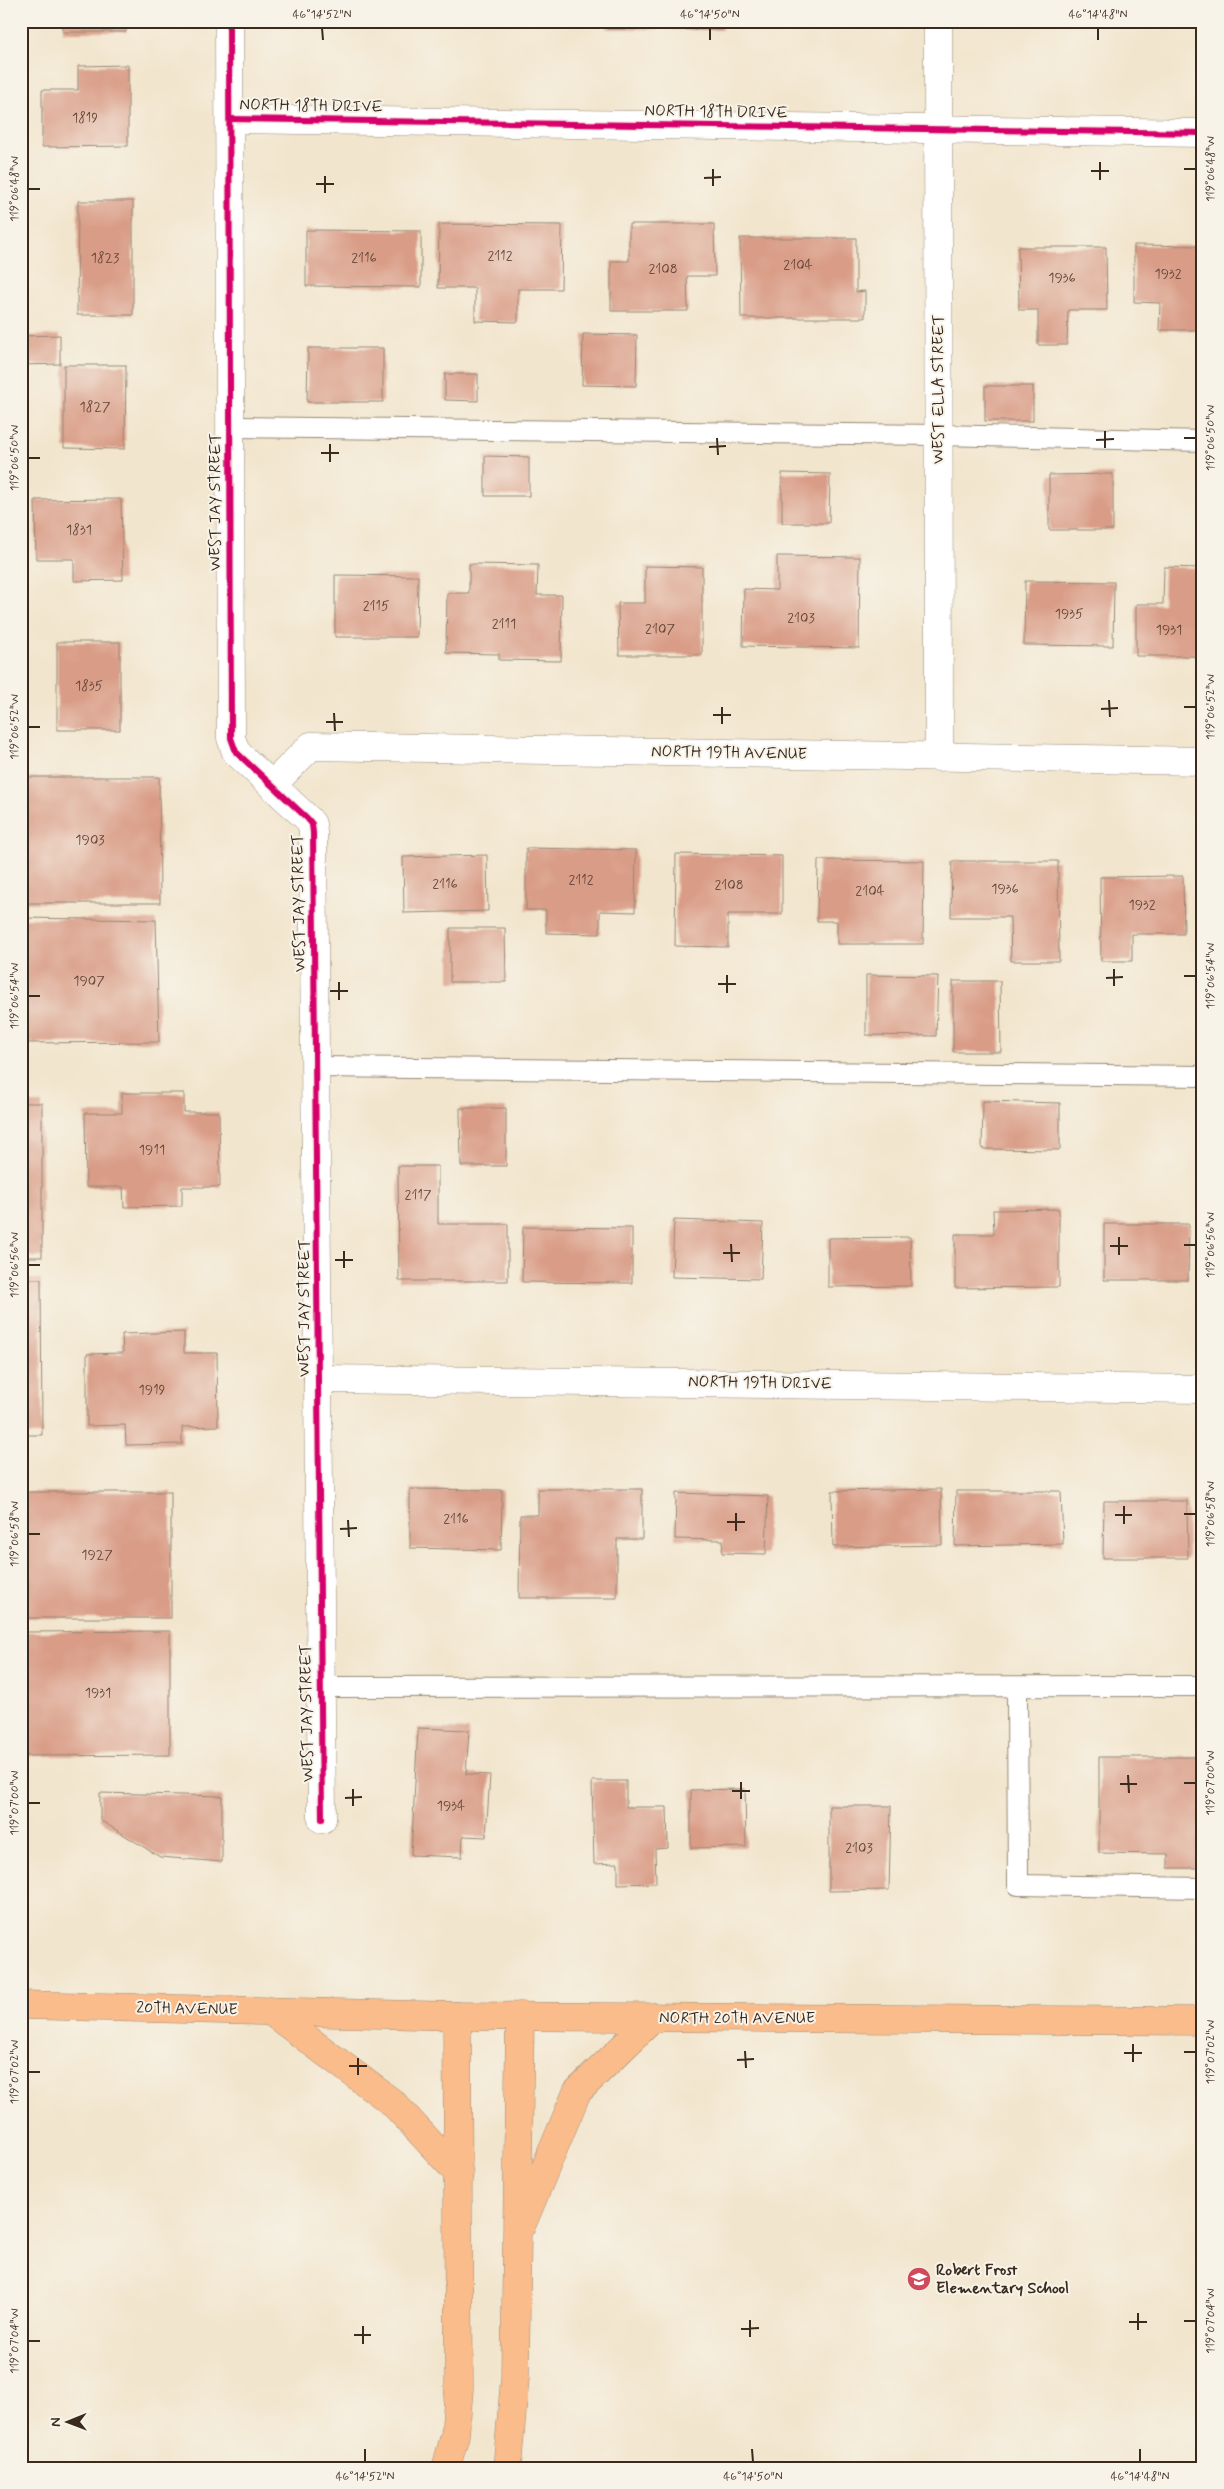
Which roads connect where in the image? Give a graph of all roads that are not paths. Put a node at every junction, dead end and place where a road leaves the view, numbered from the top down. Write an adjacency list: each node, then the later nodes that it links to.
1 (229, 21): 3 (street, WEST JAY STREET)
2 (938, 21): 4 (street, WEST ELLA STREET)
3 (230, 118): 4 (street, NORTH 18TH DRIVE); 6 (street, WEST JAY STREET)
4 (938, 129): 5 (street, NORTH 18TH DRIVE); 7 (street, WEST ELLA STREET)
5 (1203, 134)
6 (229, 427): 7 (lane); 11 (street, WEST JAY STREET)
7 (938, 435): 8 (lane); 9 (street, WEST ELLA STREET)
8 (1203, 441)
9 (939, 757): 10 (street, NORTH 19TH AVENUE); 11 (street, NORTH 19TH AVENUE)
10 (1203, 761)
11 (272, 785): 12 (street, WEST JAY STREET)
12 (315, 1067): 13 (lane); 14 (street, WEST JAY STREET)
13 (1203, 1076)
14 (318, 1379): 15 (street, NORTH 19TH DRIVE); 17 (street, WEST JAY STREET)
15 (1203, 1389)
16 (1203, 1686): 18 (lane)
17 (320, 1687): 18 (lane); 19 (street, WEST JAY STREET)
18 (1017, 1687): 20 (lane)
19 (322, 1818)
20 (1203, 1888)
21 (21, 2005): 22 (main road, 20TH AVENUE)
22 (270, 2011): 23 (main road, NORTH 20TH AVENUE); 27 (main road)
23 (457, 2016): 24 (main road, NORTH 20TH AVENUE); 27 (main road)
24 (520, 2016): 25 (main road, NORTH 20TH AVENUE); 28 (main road)
25 (654, 2017): 26 (main road, NORTH 20TH AVENUE); 28 (main road)
26 (1203, 2021)
27 (460, 2174): 29 (main road)
28 (516, 2237): 30 (main road)
29 (446, 2468)
30 (507, 2468)

